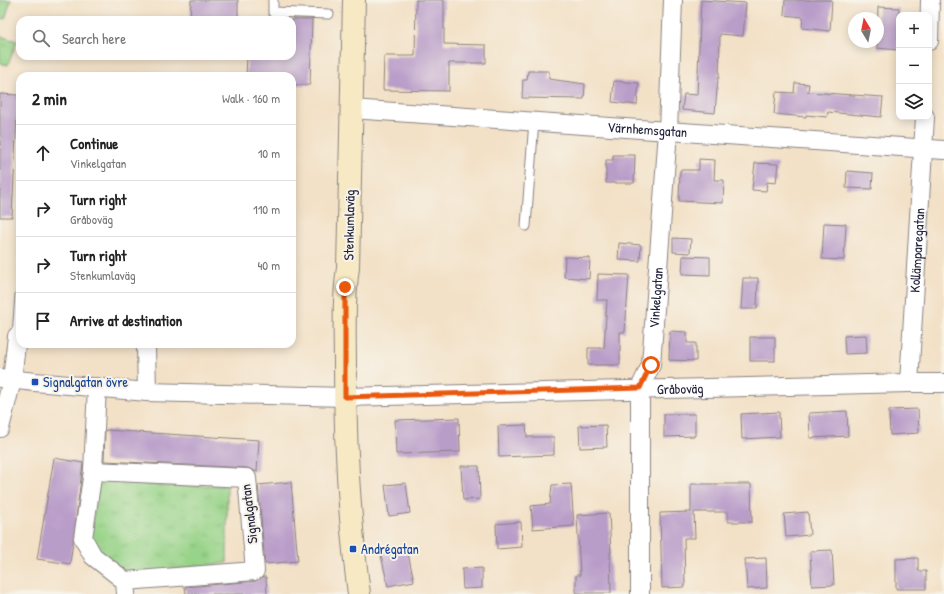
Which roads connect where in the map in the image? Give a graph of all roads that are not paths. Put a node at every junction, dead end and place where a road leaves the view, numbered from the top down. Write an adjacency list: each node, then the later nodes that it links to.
1 (273, 0): 6 (lane)
2 (354, 0): 7 (street, Stenkumlaväg)
3 (673, 0): 10 (street, Vinkelgatan)
4 (930, 0): 5 (street)
5 (930, 12)
6 (329, 14)
7 (351, 109): 9 (street, Värnhemsgatan); 22 (street, Stenkumlaväg)
8 (925, 120): 11 (street, Kollämparegatan)
9 (534, 121): 10 (street, Värnhemsgatan); 13 (lane)
10 (668, 130): 11 (street, Värnhemsgatan); 20 (street, Vinkelgatan)
11 (923, 148): 12 (street, Värnhemsgatan); 17 (street, Kollämparegatan)
12 (944, 150)
13 (526, 226)
14 (16, 340): 16 (street)
15 (146, 348): 21 (street)
16 (6, 379): 19 (street); 23 (street)
17 (909, 383): 18 (street, Gråboväg); 20 (street, Gråboväg)
18 (944, 384)
19 (97, 387): 21 (street); 24 (street, Signalgatan)
20 (640, 388): 22 (street, Gråboväg); 27 (street, Vinkelgatan)
21 (147, 392): 22 (street)
22 (345, 397): 26 (street, Stenkumlaväg)
23 (0, 428)
24 (93, 471): 25 (street, Signalgatan); 25 (street, Signalgatan)
25 (126, 588)
26 (359, 594)
27 (640, 594)

